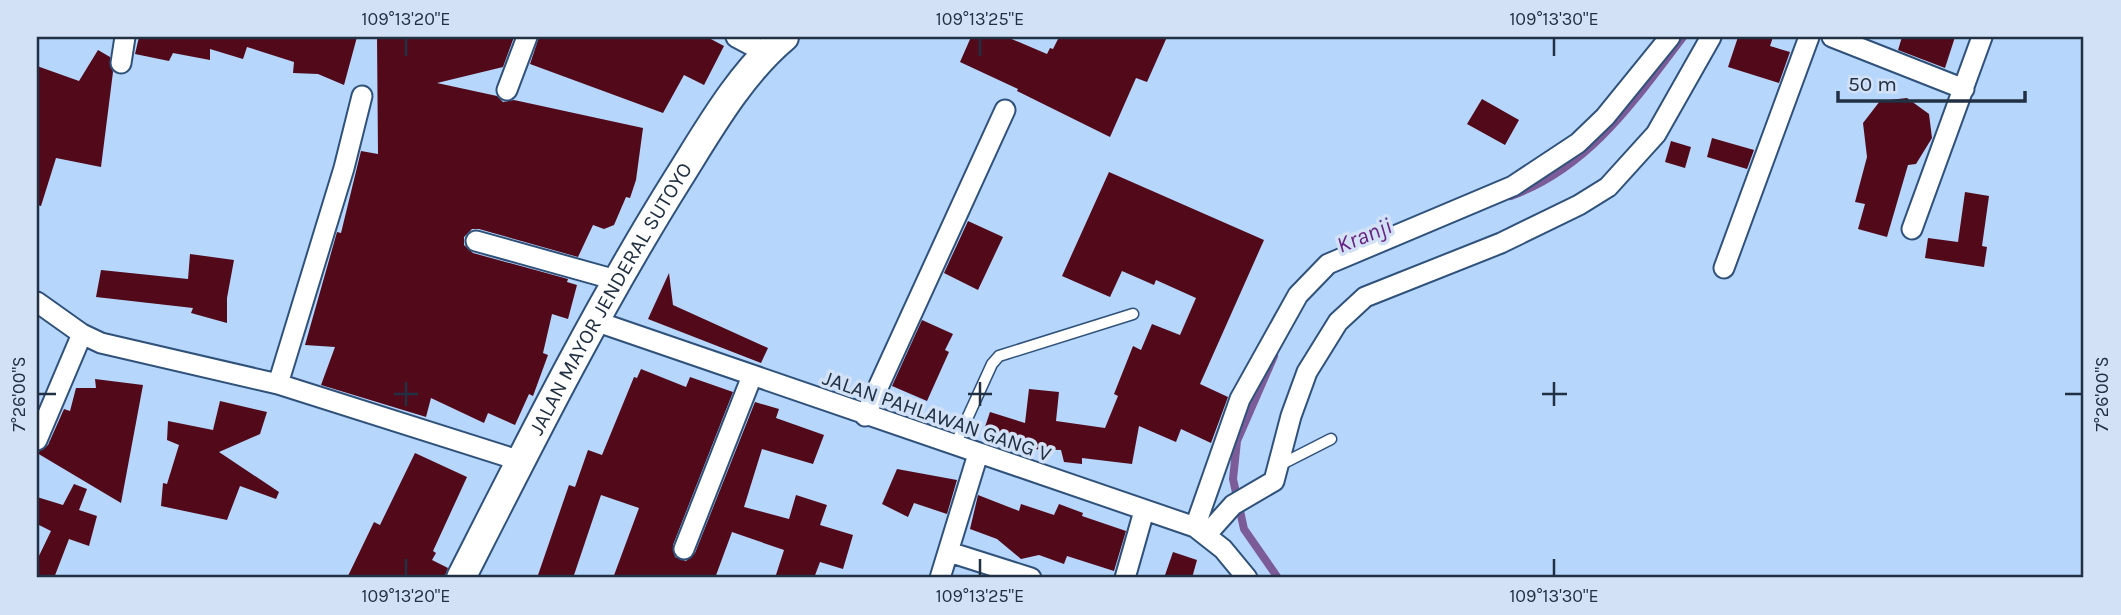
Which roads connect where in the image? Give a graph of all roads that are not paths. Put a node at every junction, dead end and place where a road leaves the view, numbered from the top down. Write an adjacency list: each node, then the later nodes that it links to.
1 (125, 37): 10 (street)
2 (527, 37): 12 (street)
3 (736, 37): 9 (street)
4 (1670, 37): 33 (street)
5 (1711, 37): 31 (street)
6 (1808, 37): 17 (street)
7 (1832, 37): 11 (street)
8 (1982, 37): 11 (street)
9 (775, 45): 18 (main road, JALAN MAYOR JENDERAL SUTOYO)
10 (121, 63)
11 (1964, 89): 15 (street)
12 (507, 90)
13 (362, 96): 24 (street)
14 (1005, 110): 25 (street)
15 (1912, 229)
16 (475, 241): 18 (street)
17 (1724, 268)
18 (616, 280): 21 (main road, JALAN MAYOR JENDERAL SUTOYO)
19 (37, 302): 22 (street)
20 (1133, 314): 28 (lane)
21 (595, 321): 23 (street, JALAN PAHLAWAN GANG V); 30 (main road, JALAN MAYOR JENDERAL SUTOYO)
22 (82, 334): 24 (street); 27 (street)
23 (752, 376): 25 (street, JALAN PAHLAWAN GANG V); 34 (street)
24 (278, 384): 30 (street)
25 (865, 415): 28 (street, JALAN PAHLAWAN GANG V)
26 (1331, 439): 31 (lane)
27 (37, 440)
28 (955, 445): 29 (street, JALAN PAHLAWAN GANG V)
29 (978, 454): 32 (street, JALAN PAHLAWAN GANG V); 35 (street)
30 (522, 461): 36 (main road, JALAN MAYOR JENDERAL SUTOYO)
31 (1276, 474): 33 (street)
32 (1144, 511): 33 (street, JALAN PAHLAWAN GANG V); 39 (street)
33 (1201, 531): 40 (street, JALAN PAHLAWAN GANG V)
34 (684, 549)
35 (948, 552): 37 (street); 38 (street)
36 (461, 578)
37 (940, 578)
38 (1031, 578)
39 (1125, 578)
40 (1247, 578)

